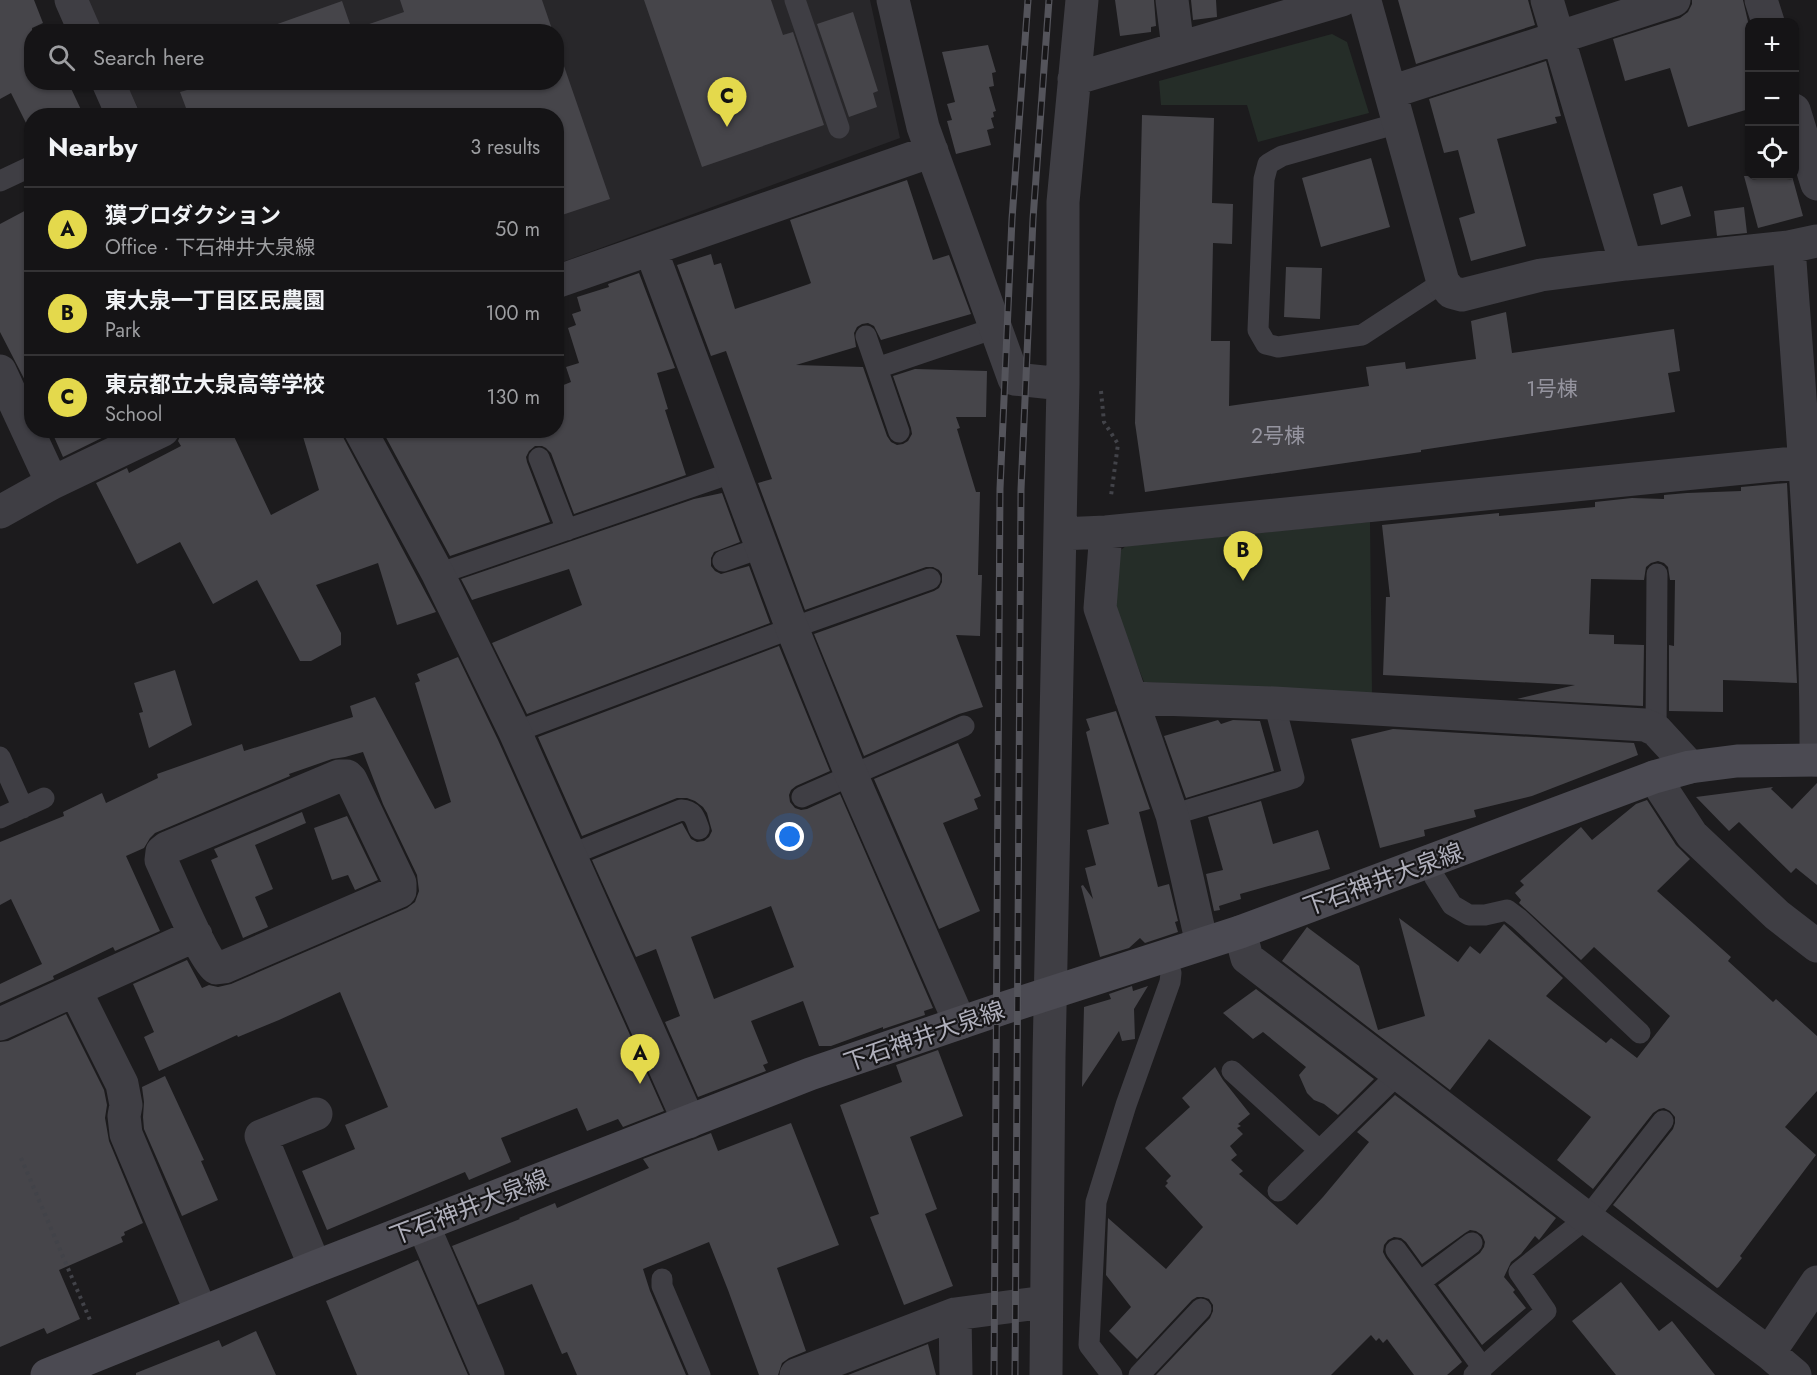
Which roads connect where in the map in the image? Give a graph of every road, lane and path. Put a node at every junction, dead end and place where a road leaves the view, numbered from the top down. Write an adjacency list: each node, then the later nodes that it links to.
1 (71, 0): 12 (street)
2 (795, 0): 21 (lane)
3 (893, 0): 22 (street)
4 (1082, 0): 15 (street)
5 (1172, 0): 14 (street)
6 (1342, 0): 14 (street)
7 (1362, 0): 17 (street)
8 (1547, 0): 13 (street)
9 (1674, 0): 13 (street)
10 (1761, 0): 11 (street)
11 (1767, 18)
12 (82, 24)
13 (1558, 36): 17 (street); 28 (street)
14 (1178, 48): 15 (street)
15 (1074, 79): 35 (street)
16 (112, 90): 18 (street)
17 (1390, 92): 19 (street)
18 (119, 108)
19 (1399, 123): 30 (street); 30 (lane)
20 (1799, 126): 25 (street)
21 (839, 128)
22 (932, 150): 27 (street); 31 (street)
23 (24, 170): 24 (lane)
24 (0, 181)
25 (1817, 184)
26 (1803, 244): 28 (street); 43 (street)
27 (651, 250): 29 (street); 44 (street)
28 (1626, 264): 30 (street)
29 (564, 279)
30 (1443, 282)
31 (995, 328): 33 (lane); 35 (street)
32 (866, 336): 33 (lane)
33 (877, 368): 38 (lane)
34 (0, 371): 37 (street)
35 (1063, 384): 50 (street)
36 (1104, 422): 49 (path)
37 (24, 423)
38 (899, 432)
39 (31, 438): 45 (street)
40 (146, 438): 45 (street)
41 (364, 438): 53 (street)
42 (539, 458): 48 (lane)
43 (1804, 462): 46 (street); 49 (street)
44 (735, 472): 48 (lane); 51 (street)
45 (52, 483): 47 (street)
46 (1812, 502): 63 (street)
47 (0, 512)
48 (567, 530): 53 (lane)
49 (1106, 532): 50 (street); 57 (street)
50 (1060, 534): 81 (street)
51 (763, 547): 52 (lane); 56 (street)
52 (723, 561)
53 (438, 574): 61 (street)
54 (1658, 574): 60 (lane)
55 (930, 579): 56 (lane)
56 (792, 628): 61 (lane); 65 (street)
57 (1131, 698): 58 (street); 70 (street)
58 (1274, 703): 60 (street); 70 (lane)
59 (964, 726): 65 (lane)
60 (1656, 730): 64 (street)
61 (515, 732): 73 (street)
62 (0, 757): 69 (lane)
63 (1816, 760): 64 (main road, 下石神井大泉線)
64 (1690, 766): 66 (main road, 下石神井大泉線)
65 (851, 774): 67 (lane); 82 (street)
66 (1654, 777): 74 (main road, 下石神井大泉線); 78 (street)
67 (802, 797)
68 (44, 798): 69 (lane)
69 (23, 807): 71 (lane)
70 (1172, 815): 77 (street)
71 (0, 818)
72 (699, 829): 73 (lane)
73 (570, 855): 89 (street)
74 (1430, 862): 75 (main road, 下石神井大泉線); 84 (lane)
75 (1240, 932): 77 (main road, 下石神井大泉線); 86 (street)
76 (196, 935): 76 (street); 80 (street)
77 (1202, 944): 79 (main road, 下石神井大泉線)
78 (1817, 946)
79 (1164, 956): 81 (main road, 下石神井大泉線); 114 (lane)
80 (75, 990): 83 (street); 103 (street)
81 (1051, 993): 82 (main road, 下石神井大泉線); 101 (street)
82 (960, 1023): 89 (main road, 下石神井大泉線)
83 (0, 1024)
84 (1640, 1033)
85 (1232, 1071): 90 (lane)
86 (1399, 1073): 90 (lane); 93 (street)
87 (316, 1114): 97 (street)
88 (1663, 1121): 93 (lane)
89 (689, 1122): 94 (main road, 下石神井大泉線)
90 (1319, 1150): 92 (lane)
91 (21, 1158): 105 (path)
92 (1278, 1191)
93 (1587, 1218): 106 (street); 107 (lane)
94 (423, 1225): 97 (main road, 下石神井大泉線); 109 (street)
95 (1472, 1242): 99 (lane)
96 (1396, 1250): 99 (lane)
97 (315, 1267): 103 (main road, 下石神井大泉線)
98 (662, 1279): 110 (lane)
99 (1420, 1282): 107 (lane)
100 (1817, 1282): 106 (street)
101 (1046, 1302): 104 (street); 113 (street)
102 (1201, 1309): 115 (lane)
103 (201, 1312): 105 (main road, 下石神井大泉線)
104 (955, 1314): 111 (street); 112 (street)
105 (104, 1353): 108 (main road, 下石神井大泉線)
106 (1769, 1353): 116 (street)
107 (1479, 1371)
108 (47, 1375)
109 (488, 1375)
110 (700, 1375)
111 (796, 1375)
112 (956, 1375)
113 (1046, 1375)
114 (1112, 1375)
115 (1139, 1375)
116 (1795, 1375)

